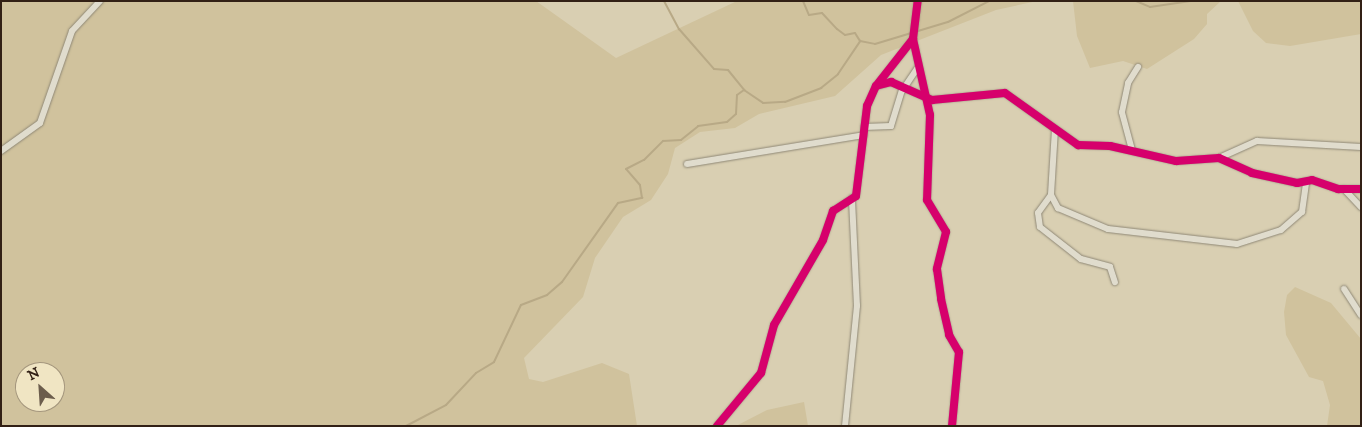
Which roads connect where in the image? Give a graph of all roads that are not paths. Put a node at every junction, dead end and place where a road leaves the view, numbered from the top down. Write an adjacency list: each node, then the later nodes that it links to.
1 (100, 1): 14 (street)
2 (918, 1): 3 (street)
3 (912, 39): 5 (street); 6 (street)
4 (1138, 67): 13 (street)
5 (918, 69): 7 (street); 8 (street)
6 (876, 86): 7 (street); 9 (street)
7 (904, 87): 8 (street); 9 (street)
8 (928, 99): 10 (street); 29 (street)
9 (864, 126): 11 (street)
10 (1055, 129): 13 (street); 20 (street)
11 (864, 134): 16 (street); 21 (street)
12 (1361, 147): 15 (street)
13 (1132, 150): 15 (street)
14 (1, 151)
15 (1219, 158): 17 (street)
16 (687, 164)
17 (1306, 182): 19 (street); 20 (street)
18 (1361, 188): 19 (street)
19 (1344, 189): 22 (street)
20 (1051, 196): 23 (street)
21 (852, 198): 26 (street); 28 (street)
22 (1361, 207)
23 (1115, 282)
24 (1344, 289): 25 (street)
25 (1361, 315)
26 (718, 423): 27 (street)
27 (726, 426)
28 (845, 426)
29 (952, 426)

